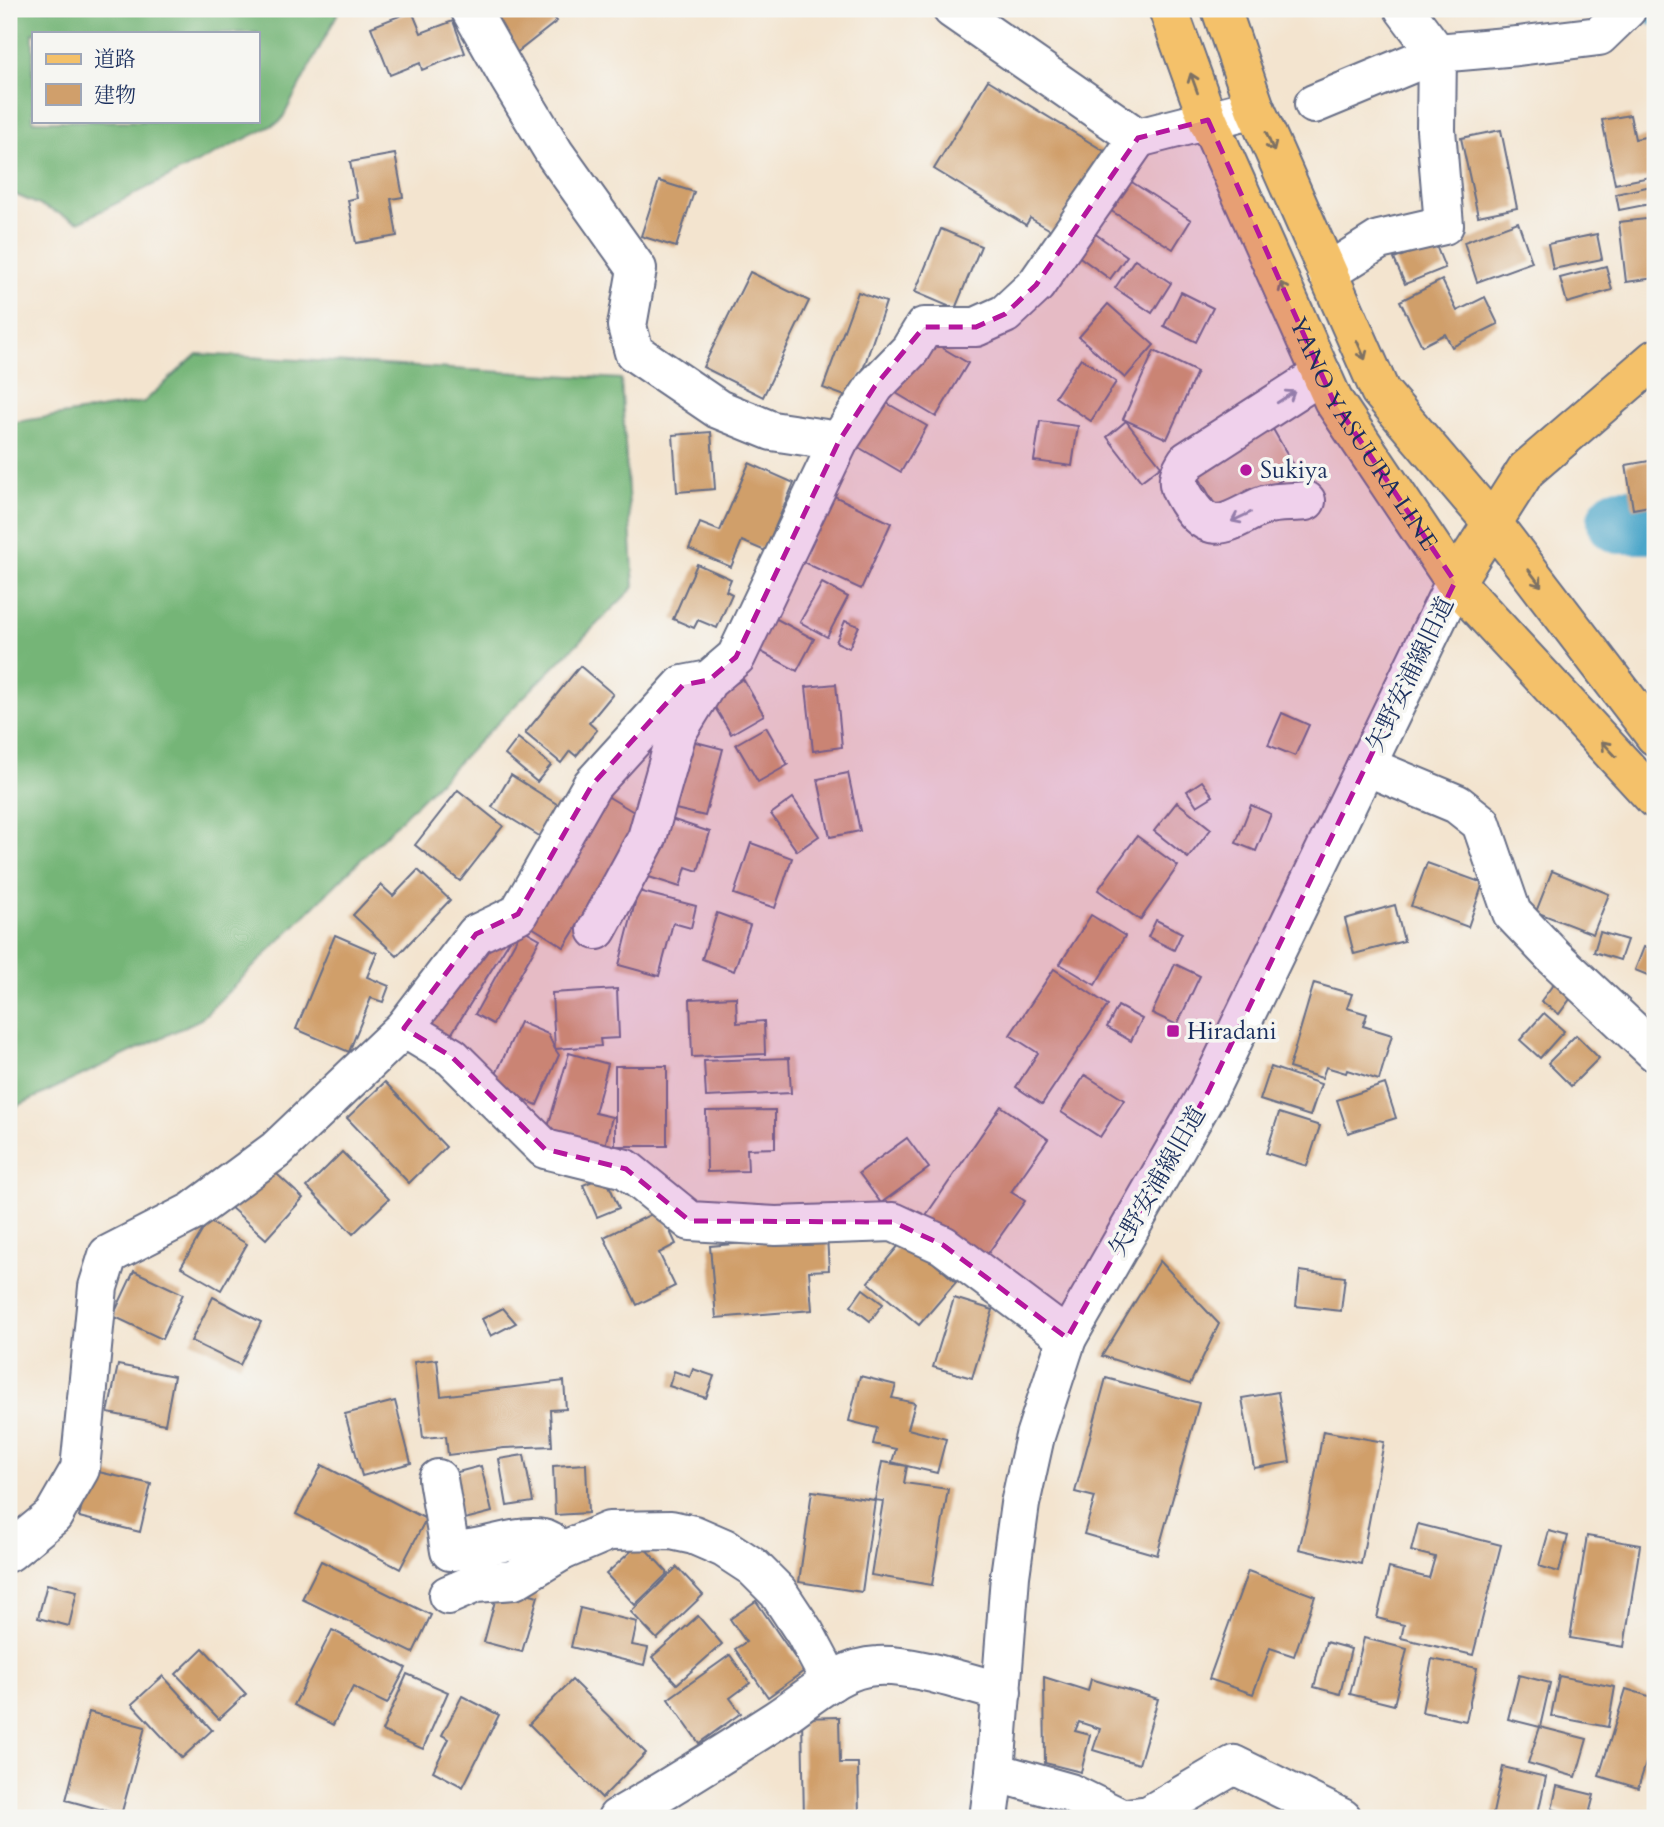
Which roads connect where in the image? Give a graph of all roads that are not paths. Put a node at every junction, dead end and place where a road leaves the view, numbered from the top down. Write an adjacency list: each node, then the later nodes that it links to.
1 (470, 9): 15 (street)
2 (952, 9): 11 (street)
3 (1168, 9): 10 (main road, YANO YASUURA LINE, one-way to 3)
4 (1221, 9): 9 (main road, YANO YASUURA LINE)
5 (1404, 9): 7 (street)
6 (1627, 9): 7 (street)
7 (1437, 53): 8 (street); 12 (street)
8 (1314, 104)
9 (1255, 108): 10 (street); 12 (main road, YANO YASUURA LINE, one-way to 12)
10 (1208, 120): 11 (street); 14 (main road, YANO YASUURA LINE, one-way to 10)
11 (1138, 138): 15 (street)
12 (1327, 273): 17 (main road, YANO YASUURA LINE, one-way to 17)
13 (1655, 359): 17 (main road)
14 (1322, 374): 16 (street, one-way to 14); 18 (main road, YANO YASUURA LINE)
15 (839, 441): 19 (street)
16 (1306, 501)
17 (1493, 524): 18 (main road); 20 (main road, YANO YASUURA LINE, one-way to 20)
18 (1455, 582): 21 (street, 矢野安浦線旧道); 22 (main road, YANO YASUURA LINE, one-way to 18)
19 (709, 680): 23 (street); 24 (street)
20 (1655, 736)
21 (1366, 766): 25 (street); 26 (street, 矢野安浦線旧道)
22 (1655, 799)
23 (597, 930)
24 (404, 1028): 26 (street); 29 (street)
25 (1655, 1052)
26 (1067, 1338): 32 (street, 矢野安浦線旧道)
27 (438, 1479): 28 (street)
28 (562, 1551): 30 (street); 31 (street)
29 (9, 1552)
30 (448, 1595)
31 (831, 1682): 32 (street); 34 (street)
32 (1002, 1692): 33 (street, 矢野安浦線旧道)
33 (995, 1772): 35 (street, 矢野安浦線旧道); 36 (street)
34 (617, 1818)
35 (989, 1818)
36 (1121, 1818)
37 (1126, 1818): 38 (street)
38 (1342, 1818)

